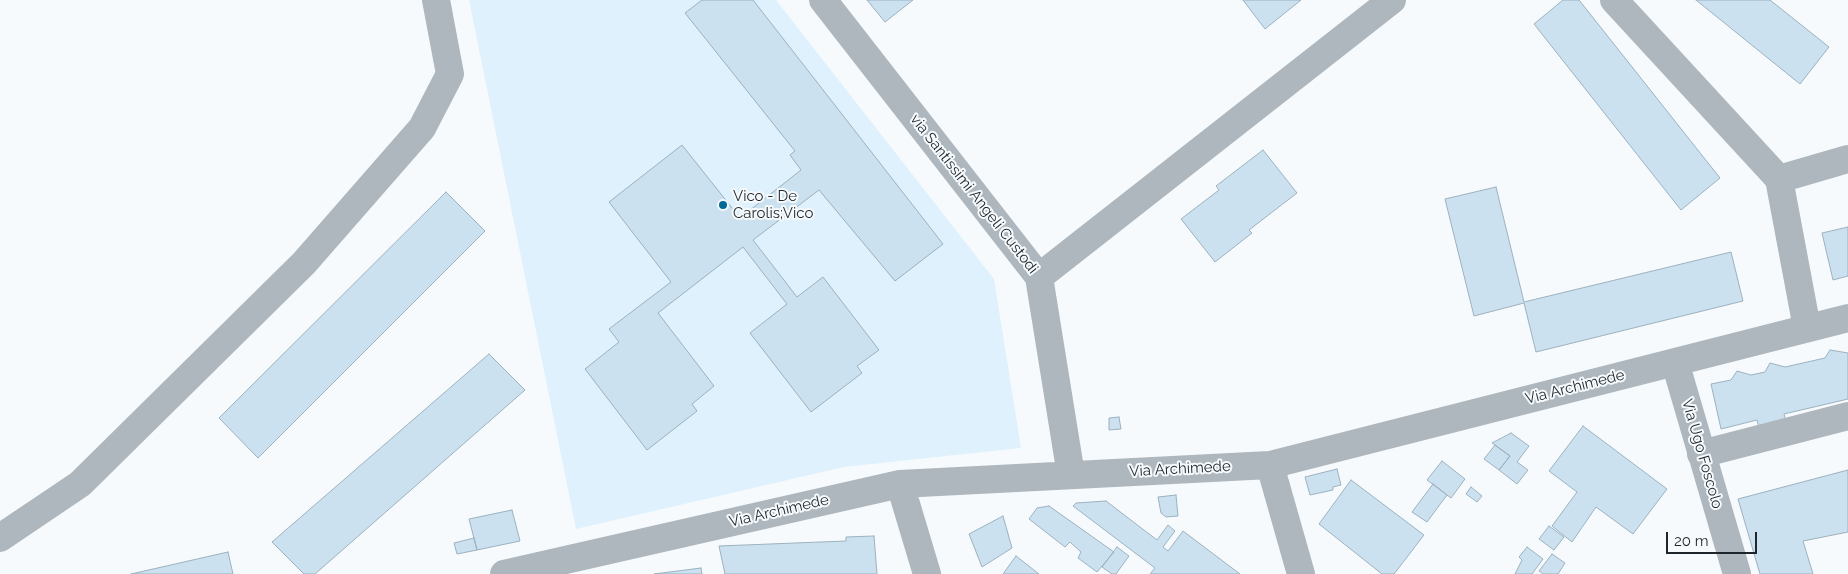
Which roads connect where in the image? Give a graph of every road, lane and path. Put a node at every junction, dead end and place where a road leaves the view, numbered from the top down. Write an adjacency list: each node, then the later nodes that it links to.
1 (436, 0): 16 (street)
2 (823, 0): 7 (street, via Santissimi Angeli Custodi)
3 (1392, 0): 7 (street)
4 (1614, 0): 6 (street)
5 (1848, 159): 6 (street)
6 (1779, 179): 9 (street)
7 (1039, 277): 14 (street, via Santissimi Angeli Custodi)
8 (1848, 318): 9 (street, Via Archimede)
9 (1807, 328): 10 (street, Via Archimede)
10 (1674, 362): 12 (street, Via Ugo Foscolo); 13 (street, Via Archimede)
11 (1848, 416): 12 (street)
12 (1702, 454): 20 (street, Via Ugo Foscolo)
13 (1270, 465): 14 (street, Via Archimede); 19 (street)
14 (1071, 475): 15 (street, Via Archimede)
15 (900, 484): 17 (street, Via Archimede); 18 (street)
16 (0, 538)
17 (504, 574)
18 (927, 574)
19 (1301, 574)
20 (1737, 574)

